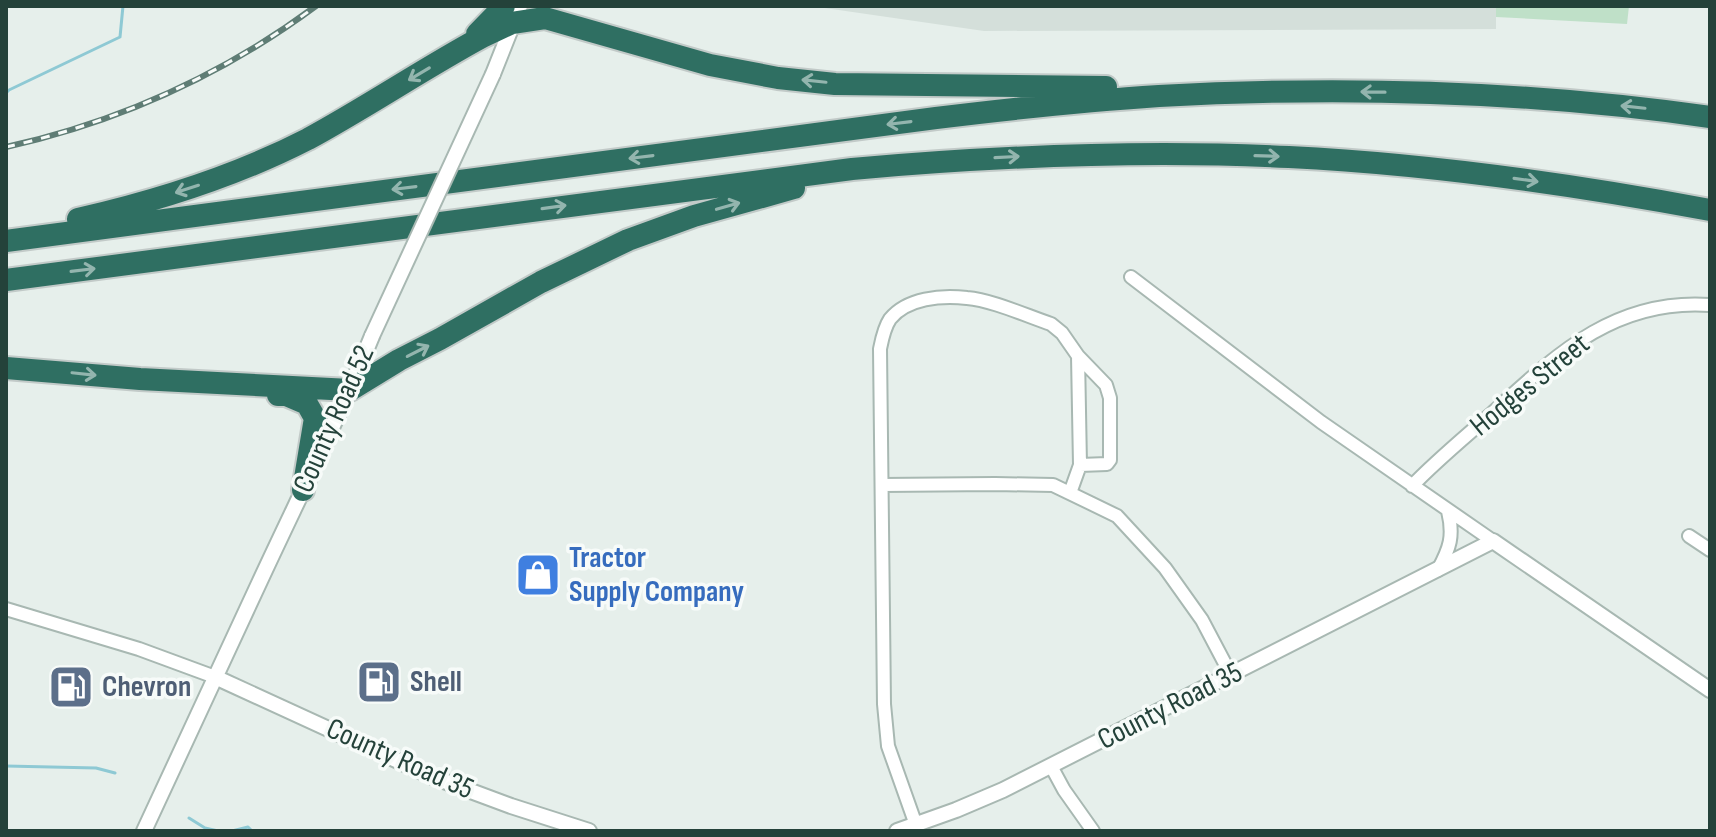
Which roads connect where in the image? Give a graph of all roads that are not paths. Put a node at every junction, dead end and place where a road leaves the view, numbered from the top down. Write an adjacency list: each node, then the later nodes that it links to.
1 (512, 12): 2 (highway, one-way to 1); 6 (highway, one-way to 6); 14 (street, County Road 52, bridge)
2 (1340, 91): 3 (highway, one-way to 2); 7 (highway, one-way to 7)
3 (1710, 117)
4 (953, 160): 5 (highway, one-way to 5); 9 (highway, one-way to 4); 14 (highway, one-way to 4)
5 (1710, 210)
6 (6, 234)
7 (6, 241)
8 (1131, 277): 17 (street)
9 (6, 280)
10 (1710, 305): 17 (street, Hodges Street)
11 (1078, 356): 15 (street); 15 (street); 16 (street)
12 (6, 368): 13 (highway, one-way to 13)
13 (166, 381): 14 (highway); 18 (highway)
14 (350, 390): 18 (street, County Road 52)
15 (1080, 465): 19 (street)
16 (882, 485): 19 (street); 30 (street)
17 (1412, 486): 20 (street)
18 (303, 490): 27 (street, County Road 52)
19 (1070, 493): 26 (street)
20 (1448, 511): 22 (street); 24 (street)
21 (1689, 536): 23 (street)
22 (1493, 541): 24 (street, County Road 35); 28 (street)
23 (1710, 550)
24 (1438, 570): 26 (street, County Road 35)
25 (6, 609): 27 (street)
26 (1231, 675): 29 (street, County Road 35)
27 (215, 677): 31 (street, County Road 52); 32 (street, County Road 35)
28 (1710, 690)
29 (1051, 766): 30 (street, County Road 35); 34 (street)
30 (916, 825): 33 (street, County Road 35)
31 (144, 831)
32 (589, 831)
33 (897, 831)
34 (1093, 831)

